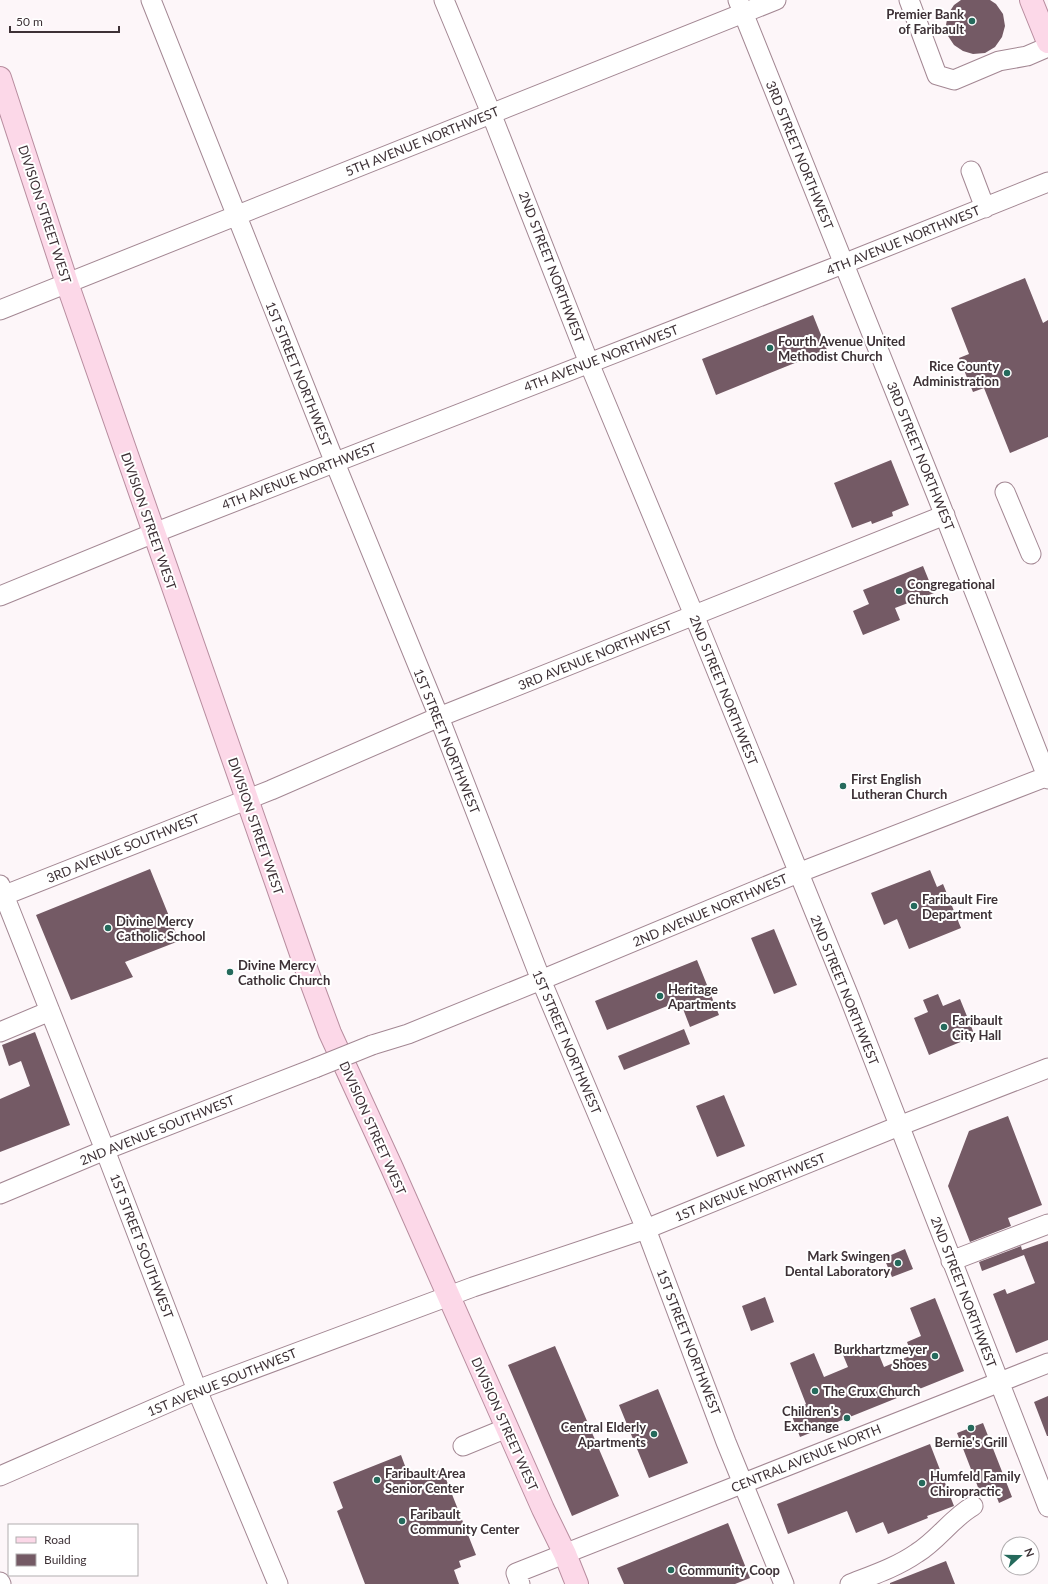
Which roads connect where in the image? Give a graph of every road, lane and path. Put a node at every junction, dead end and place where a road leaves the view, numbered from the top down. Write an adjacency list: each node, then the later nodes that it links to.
1 (151, 0): 13 (street, 1ST STREET NORTHWEST)
2 (444, 0): 9 (street, 2ND STREET NORTHWEST)
3 (776, 0): 6 (street, 5TH AVENUE NORTHWEST)
4 (908, 0): 7 (street)
5 (1031, 0): 7 (main road)
6 (740, 7): 9 (street, 5TH AVENUE NORTHWEST); 14 (street, 3RD STREET NORTHWEST)
7 (1047, 37)
8 (0, 78): 15 (main road, DIVISION STREET WEST)
9 (491, 113): 13 (street, 5TH AVENUE NORTHWEST); 17 (street, 2ND STREET NORTHWEST)
10 (971, 171): 12 (street)
11 (1048, 182): 12 (street, 4TH AVENUE NORTHWEST)
12 (985, 208): 14 (street, 4TH AVENUE NORTHWEST)
13 (236, 216): 15 (street, 5TH AVENUE NORTHWEST); 18 (street, 1ST STREET NORTHWEST)
14 (843, 264): 17 (street, 4TH AVENUE NORTHWEST); 20 (street, 3RD STREET NORTHWEST)
15 (67, 283): 16 (street, 5TH AVENUE NORTHWEST); 21 (main road, DIVISION STREET WEST)
16 (0, 310)
17 (589, 363): 18 (street, 4TH AVENUE NORTHWEST); 24 (street, 2ND STREET NORTHWEST)
18 (335, 463): 21 (street, 4TH AVENUE NORTHWEST); 25 (street, 1ST STREET NORTHWEST)
19 (1004, 492): 22 (street)
20 (945, 515): 24 (street, 3RD AVENUE NORTHWEST); 26 (street, 3RD STREET NORTHWEST)
21 (154, 534): 23 (street, 4TH AVENUE NORTHWEST); 27 (main road, DIVISION STREET WEST)
22 (1031, 554)
23 (0, 596)
24 (694, 615): 25 (street, 3RD AVENUE NORTHWEST); 28 (street, 2ND STREET NORTHWEST)
25 (439, 717): 27 (street, 3RD AVENUE NORTHWEST); 30 (street, 1ST STREET NORTHWEST)
26 (1048, 777): 28 (street, 2ND AVENUE NORTHWEST)
27 (247, 800): 29 (street, 3RD AVENUE SOUTHWEST); 41 (main road, DIVISION STREET WEST)
28 (798, 873): 30 (street, 2ND AVENUE NORTHWEST); 35 (street, 2ND STREET NORTHWEST)
29 (1, 893): 31 (street, 1ST STREET SOUTHWEST)
30 (541, 980): 33 (street, 2ND AVENUE NORTHWEST); 39 (street, 1ST STREET NORTHWEST)
31 (50, 1011): 32 (street); 36 (street, 1ST STREET SOUTHWEST)
32 (0, 1032)
33 (372, 1045): 36 (street, 2ND AVENUE SOUTHWEST, bridge)
34 (1048, 1068): 35 (street, 1ST AVENUE NORTHWEST)
35 (899, 1126): 39 (street, 1ST AVENUE NORTHWEST); 40 (street, 2ND STREET NORTHWEST)
36 (105, 1150): 37 (street, 2ND AVENUE SOUTHWEST); 44 (street, 1ST STREET SOUTHWEST)
37 (0, 1194)
38 (1048, 1224): 40 (street)
39 (646, 1229): 41 (street, 1ST AVENUE NORTHWEST); 48 (street, 1ST STREET NORTHWEST)
40 (951, 1261): 43 (street, 2ND STREET NORTHWEST)
41 (448, 1297): 44 (street, 1ST AVENUE SOUTHWEST); 45 (main road, DIVISION STREET WEST)
42 (1048, 1363): 43 (street, CENTRAL AVENUE NORTH)
43 (999, 1382): 48 (street, CENTRAL AVENUE NORTH); 50 (street, 2ND STREET NORTHWEST)
44 (197, 1390): 47 (street, 1ST AVENUE SOUTHWEST); 52 (street, 1ST STREET SOUTHWEST)
45 (507, 1428): 46 (street); 51 (main road, DIVISION STREET WEST)
46 (462, 1446)
47 (0, 1476)
48 (742, 1482): 51 (street, CENTRAL AVENUE NORTH); 55 (street, 1ST STREET NORTHWEST)
49 (974, 1506): 56 (street)
50 (1048, 1507)
51 (565, 1554): 53 (street, CENTRAL AVENUE NORTH); 54 (main road, DIVISION STREET WEST)
52 (278, 1584)
53 (520, 1584)
54 (577, 1584)
55 (784, 1584)
56 (850, 1584)

